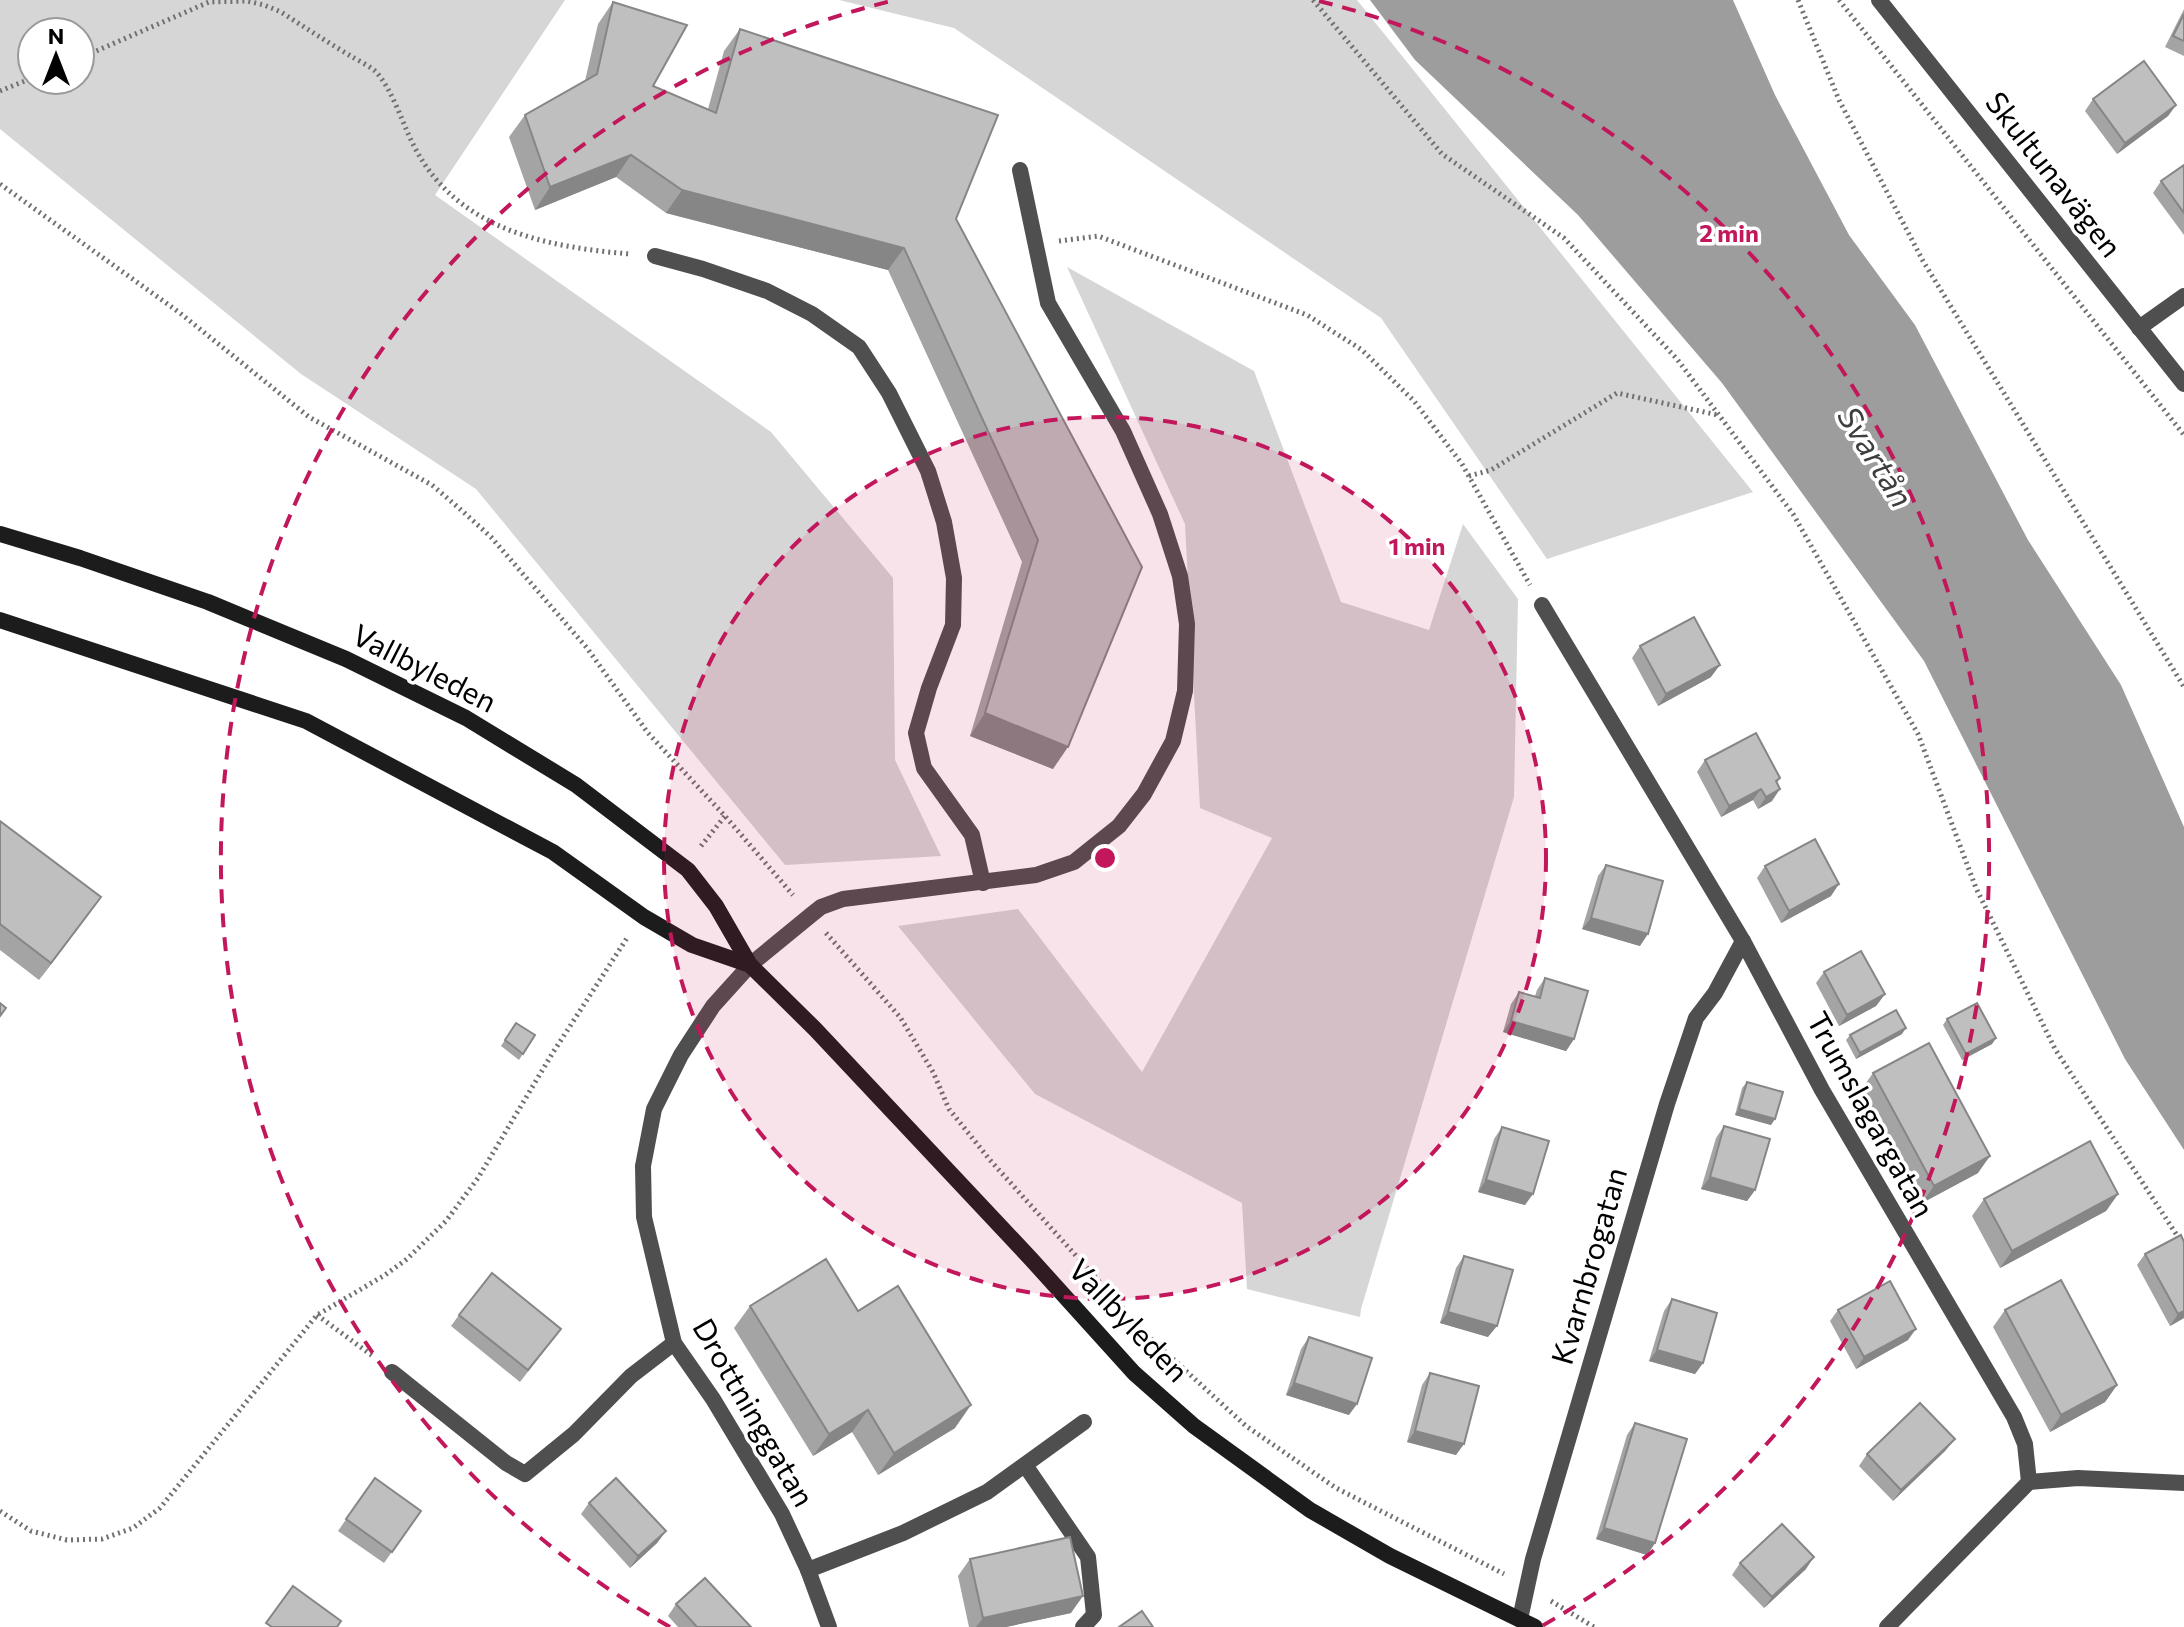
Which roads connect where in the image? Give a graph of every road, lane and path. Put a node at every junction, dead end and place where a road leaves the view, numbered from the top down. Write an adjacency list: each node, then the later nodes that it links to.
1 (1313, 0): 13 (path)
2 (1798, 0): 19 (path)
3 (1839, 0): 14 (path)
4 (1879, 0): 11 (street, Skultunavägen)
5 (96, 51): 9 (path)
6 (1020, 170): 8 (street, Drottninggatan)
7 (0, 184): 20 (path)
8 (1034, 243): 15 (path); 21 (street, Drottninggatan)
9 (655, 256): 21 (street)
10 (2184, 296): 11 (street)
11 (2139, 328): 12 (street, Skultunavägen)
12 (2184, 384)
13 (1719, 415): 15 (path); 26 (path)
14 (2184, 435)
15 (1469, 476): 17 (path)
16 (0, 534): 24 (main road, Vallbyleden)
17 (1542, 605): 23 (street, Trumslagargatan)
18 (0, 620): 24 (main road, Vallbyleden)
19 (2184, 687)
20 (768, 865)
21 (983, 883): 24 (street, Drottninggatan)
22 (627, 938): 27 (path)
23 (1743, 941): 32 (street, Trumslagargatan); 38 (street, Kvarnbrogatan)
24 (750, 965): 28 (street, Drottninggatan); 38 (main road, Vallbyleden)
25 (855, 965): 36 (path)
26 (2184, 1246)
27 (317, 1315): 29 (path); 34 (path)
28 (674, 1343): 29 (street); 35 (street, Drottninggatan)
29 (392, 1372)
30 (1084, 1422): 31 (street)
31 (1025, 1465): 35 (street); 40 (street)
32 (2029, 1482): 33 (street); 42 (street)
33 (2184, 1483)
34 (0, 1511)
35 (808, 1570): 39 (street, Drottninggatan)
36 (1502, 1573)
37 (1546, 1598): 41 (path)
38 (1528, 1623)
39 (829, 1627)
40 (1083, 1627)
41 (1594, 1627)
42 (1887, 1627)

